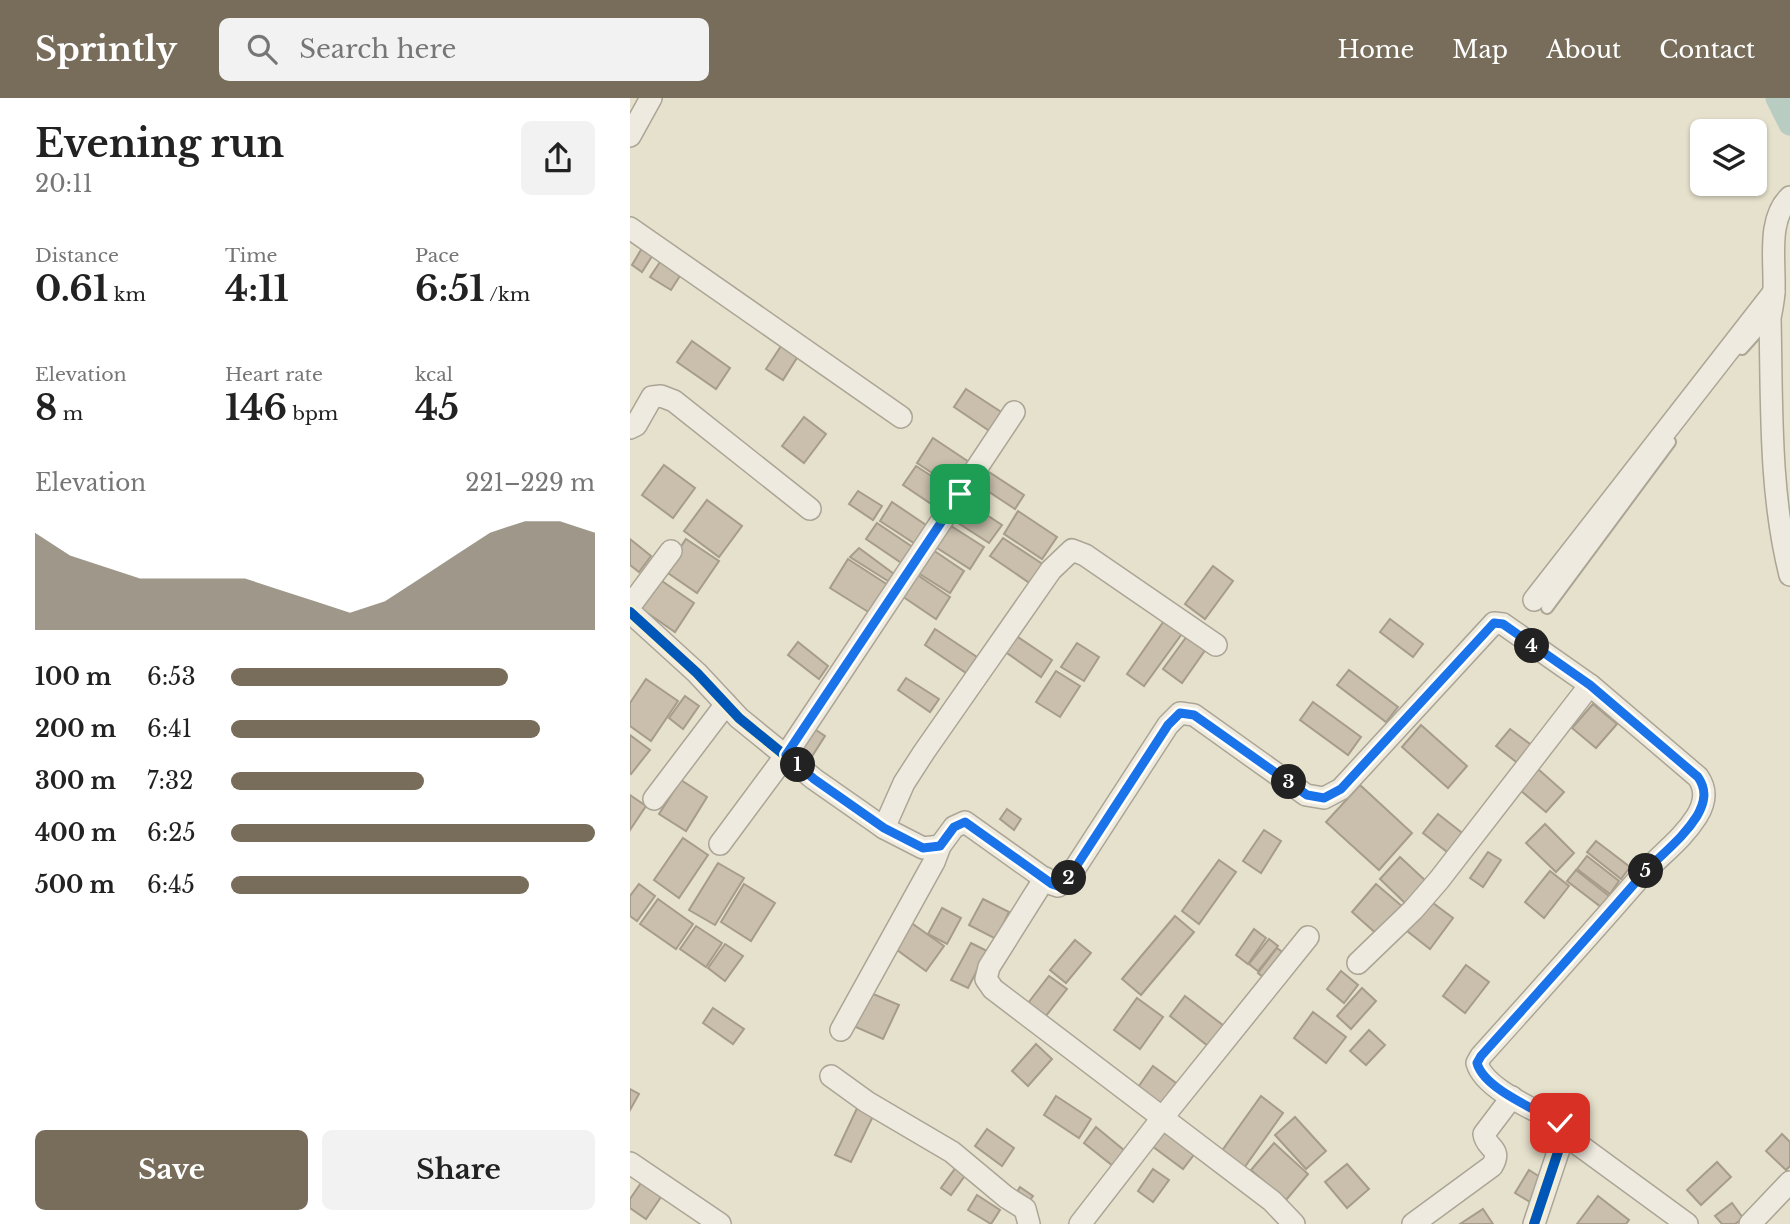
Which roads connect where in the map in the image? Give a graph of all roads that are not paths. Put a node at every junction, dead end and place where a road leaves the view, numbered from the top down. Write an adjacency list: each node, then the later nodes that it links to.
1 (651, 98): 2 (street)
2 (630, 136)
3 (1789, 198): 5 (street)
4 (630, 228): 8 (street)
5 (1774, 292): 6 (street); 13 (street)
6 (1770, 318): 12 (street); 13 (lane)
7 (1014, 412): 19 (street)
8 (901, 417)
9 (630, 428): 10 (street)
10 (810, 509)
11 (671, 551): 14 (street)
12 (1790, 575)
13 (1541, 604)
14 (630, 606)
15 (630, 612): 18 (street)
16 (1216, 645): 21 (street)
17 (1590, 685): 24 (street); 26 (street); 29 (street)
18 (726, 704): 19 (street); 20 (street)
19 (786, 755): 21 (street); 22 (street)
20 (654, 799)
21 (884, 828): 23 (street)
22 (720, 844)
23 (940, 846): 24 (street); 27 (street)
24 (1045, 878): 30 (street)
25 (1308, 937): 30 (street)
26 (1358, 963)
27 (841, 1030)
28 (831, 1076): 35 (street)
29 (1512, 1097): 31 (street); 38 (street)
30 (1163, 1117): 36 (street); 37 (street)
31 (1564, 1134): 39 (street); 40 (street)
32 (630, 1163): 34 (street)
33 (1790, 1182): 41 (street)
34 (720, 1224)
35 (1029, 1224)
36 (1080, 1224)
37 (1294, 1224)
38 (1413, 1224)
39 (1534, 1224)
40 (1687, 1224)
41 (1750, 1224)

